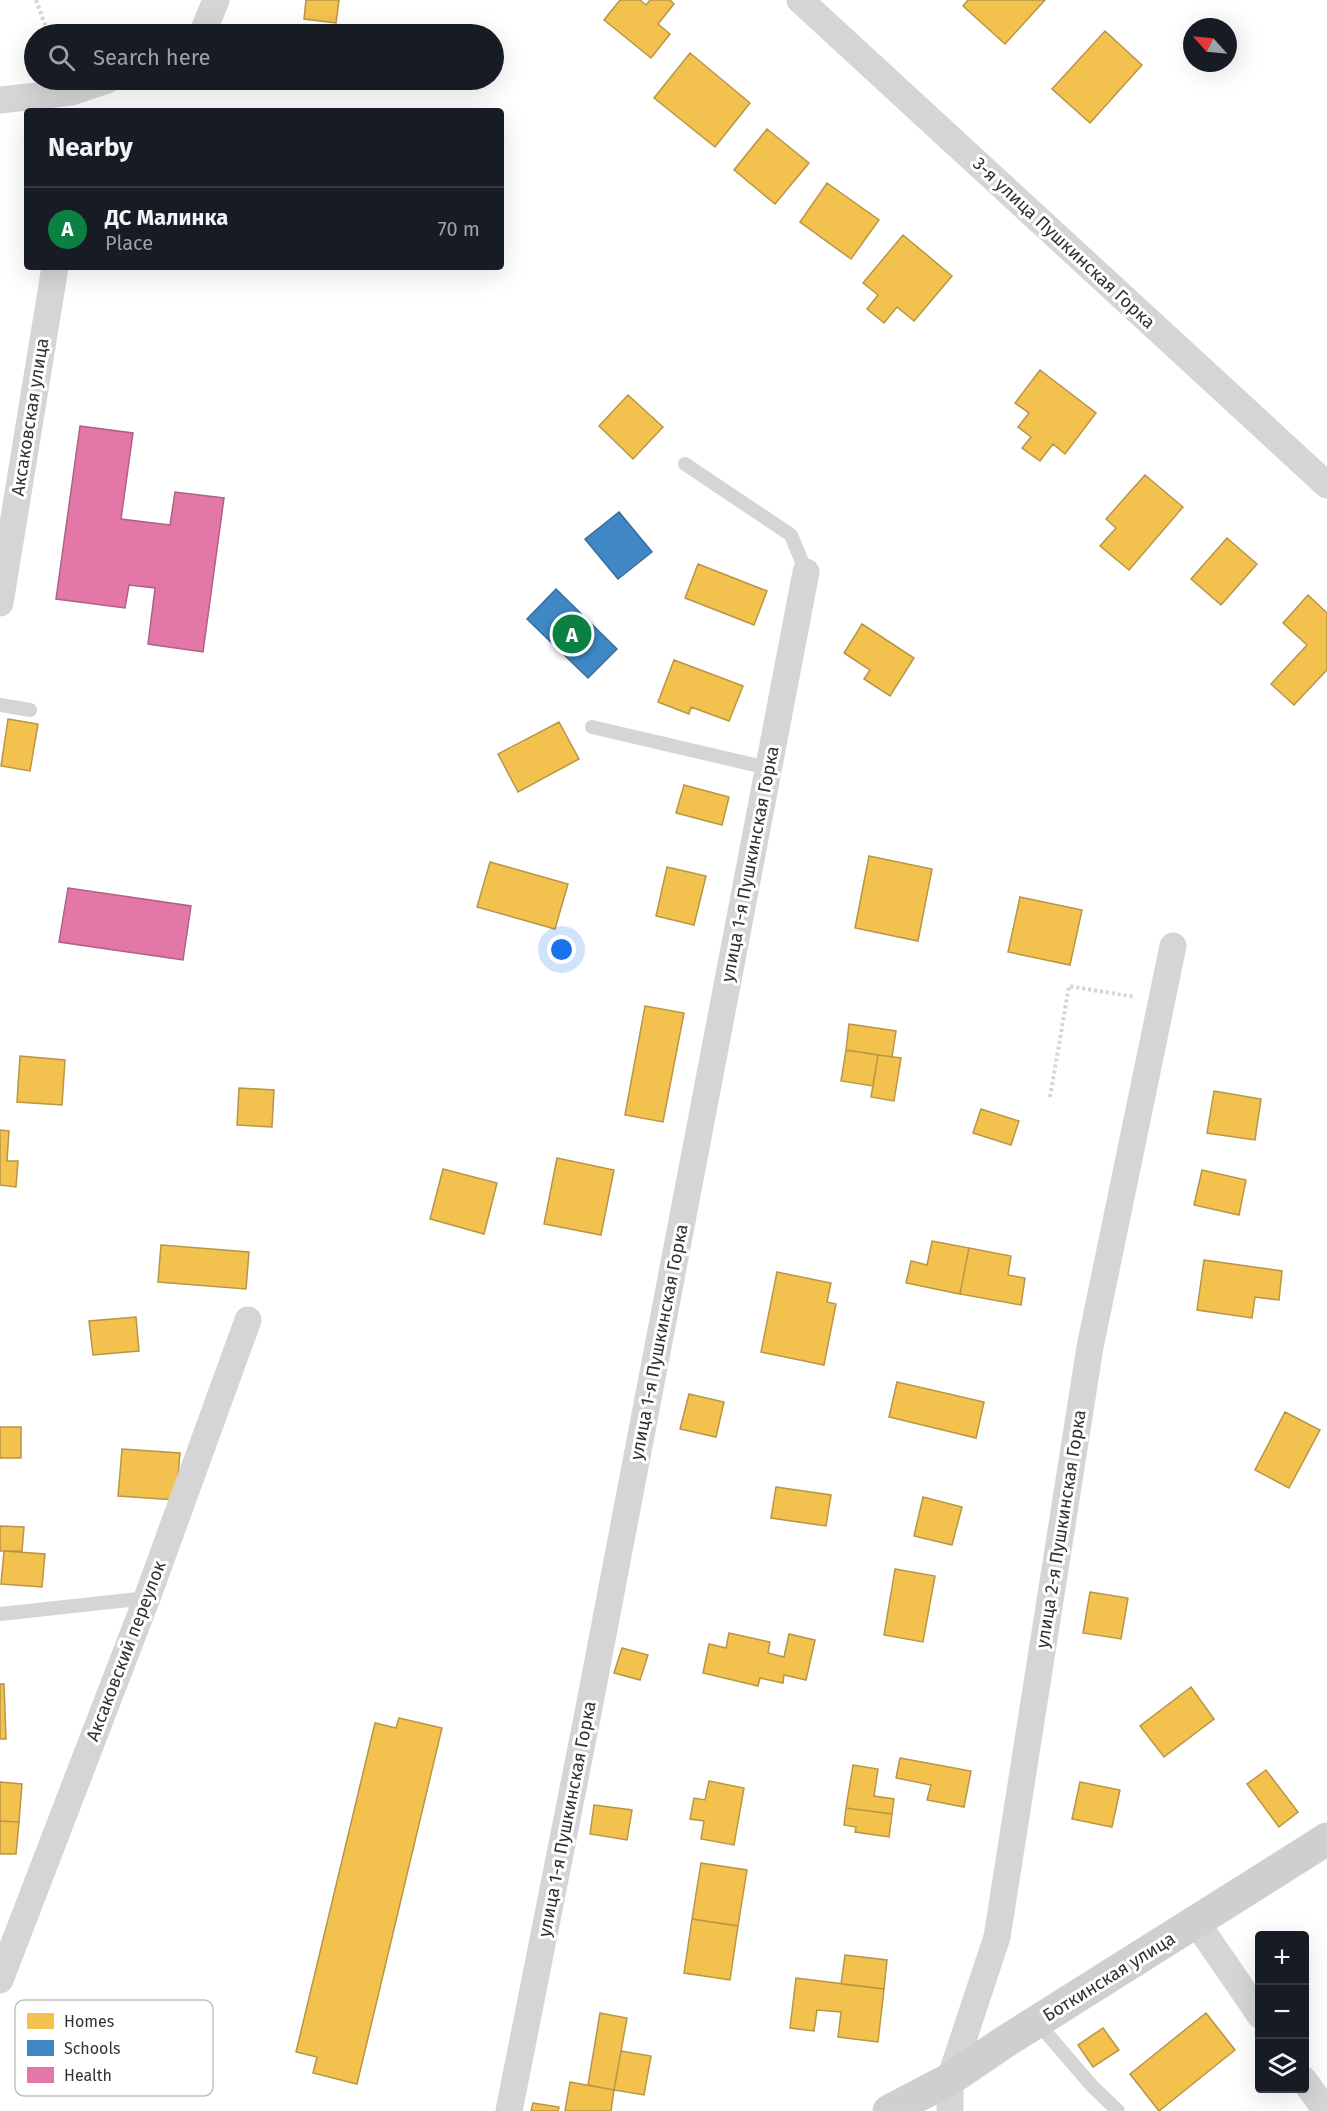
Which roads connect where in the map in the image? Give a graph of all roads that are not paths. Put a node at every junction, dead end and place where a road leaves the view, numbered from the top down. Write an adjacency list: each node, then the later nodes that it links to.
1 (216, 0): 3 (street)
2 (800, 0): 9 (street, 3-я улица Пушкинская Горка)
3 (206, 24)
4 (90, 90): 6 (street)
5 (0, 100): 6 (street)
6 (72, 101)
7 (55, 270): 11 (street, Аксаковская улица)
8 (685, 464): 10 (lane)
9 (1327, 485)
10 (806, 572): 15 (street, улица 1-я Пушкинская Горка)
11 (0, 603)
12 (0, 705): 13 (lane)
13 (30, 710)
14 (592, 728): 15 (lane)
15 (768, 768): 27 (street, улица 1-я Пушкинская Горка)
16 (1173, 946): 26 (street, улица 2-я Пушкинская Горка)
17 (248, 1320): 18 (street, Аксаковский переулок)
18 (147, 1598): 19 (lane); 22 (street, Аксаковский переулок)
19 (0, 1614)
20 (1327, 1839): 21 (street, Боткинская улица)
21 (1196, 1922): 23 (street); 24 (street, Боткинская улица)
22 (0, 1980)
23 (1255, 2008)
24 (1036, 2022): 26 (street, Боткинская улица); 29 (lane)
25 (1309, 2086): 30 (street)
26 (950, 2095): 28 (street, Боткинская улица)
27 (509, 2111)
28 (889, 2111)
29 (1118, 2111)
30 (1326, 2111)

